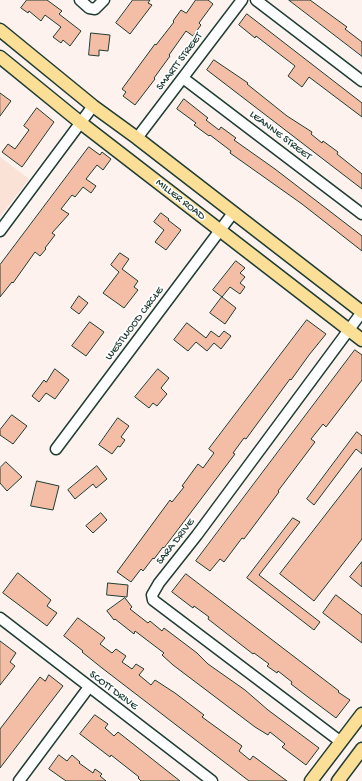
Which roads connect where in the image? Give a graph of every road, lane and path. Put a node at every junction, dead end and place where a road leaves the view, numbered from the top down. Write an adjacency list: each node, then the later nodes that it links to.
1 (80, 0): 2 (street)
2 (104, 0)
3 (242, 0): 7 (street, SMARTT STREET)
4 (256, 0): 8 (street)
5 (0, 30): 9 (main road, MILLER ROAD)
6 (0, 58): 10 (main road, MILLER ROAD)
7 (183, 78): 11 (street, SMARTT STREET); 13 (street, LEANNE STREET)
8 (362, 81)
9 (93, 106): 10 (street); 11 (main road, MILLER ROAD)
10 (81, 122): 14 (main road, MILLER ROAD); 15 (street)
11 (137, 138): 12 (main road, MILLER ROAD)
12 (233, 213): 14 (street, WESTWOOD CIRCLE); 16 (main road, MILLER ROAD)
13 (362, 214)
14 (220, 230): 17 (main road, MILLER ROAD); 19 (street, WESTWOOD CIRCLE)
15 (0, 231)
16 (362, 312): 17 (street, SARA DRIVE)
17 (349, 331): 18 (main road, MILLER ROAD); 23 (street, SARA DRIVE)
18 (362, 340)
19 (56, 449)
20 (0, 618): 21 (street, SCOTT DRIVE)
21 (89, 688): 25 (street); 26 (street, SCOTT DRIVE)
22 (362, 714): 23 (main road)
23 (340, 742): 27 (main road)
24 (362, 749): 28 (main road)
25 (23, 780)
26 (212, 781)
27 (311, 781)
28 (338, 781)

